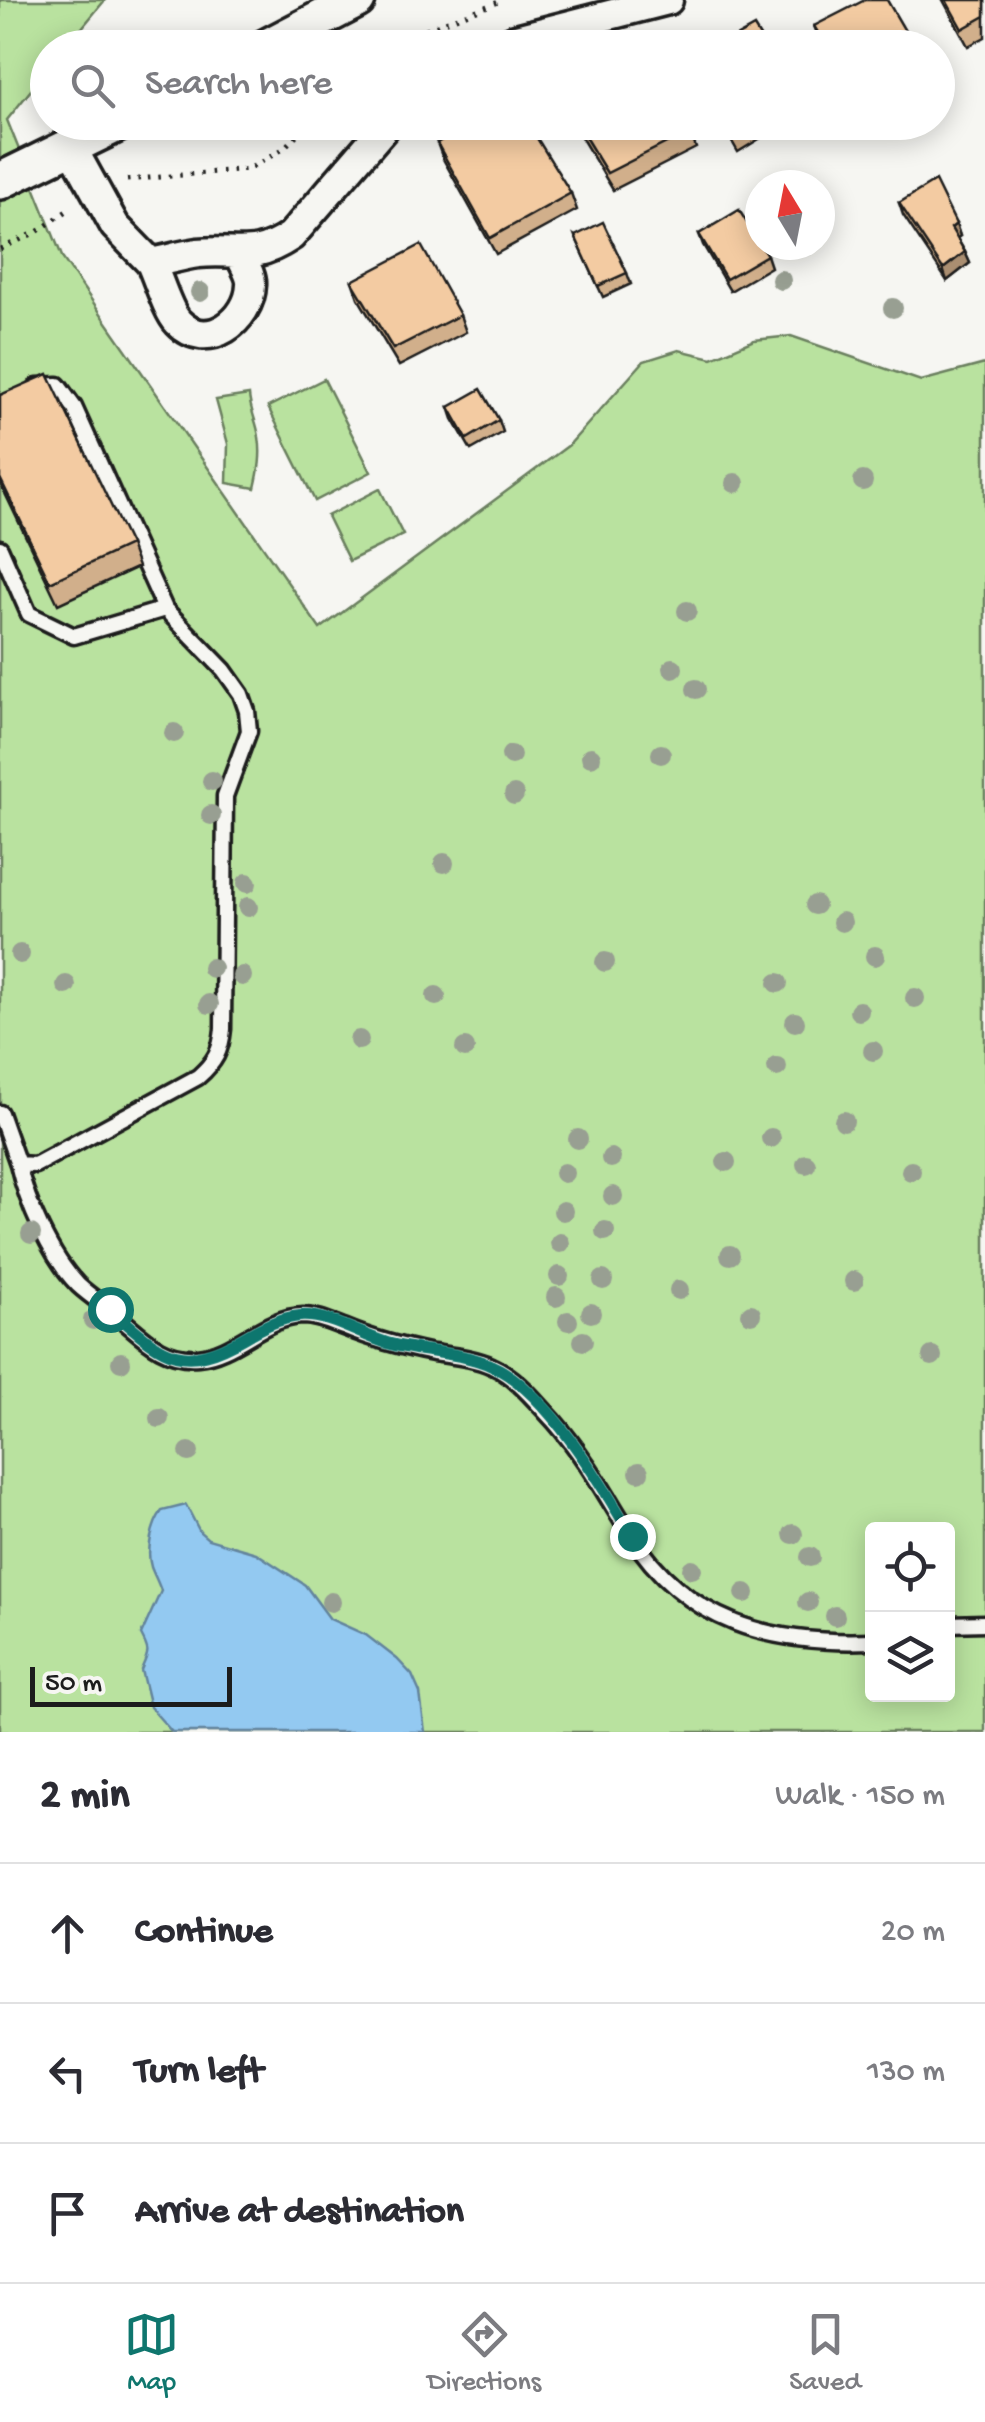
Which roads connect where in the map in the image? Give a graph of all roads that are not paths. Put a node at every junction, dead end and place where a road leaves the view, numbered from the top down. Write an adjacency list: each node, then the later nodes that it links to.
1 (357, 0): 3 (street)
2 (668, 0): 4 (street)
3 (300, 30)
4 (551, 30)
5 (87, 140): 7 (street)
6 (374, 140): 9 (street)
7 (72, 148): 8 (street); 10 (street)
8 (0, 180)
9 (240, 256): 10 (street); 10 (street)
10 (151, 264)
11 (28, 391): 13 (lane)
12 (0, 548): 13 (lane)
13 (164, 609): 15 (lane)
14 (0, 1114): 15 (lane)
15 (18, 1164): 18 (lane)
16 (985, 1623): 17 (lane)
17 (955, 1624)
18 (865, 1641)

